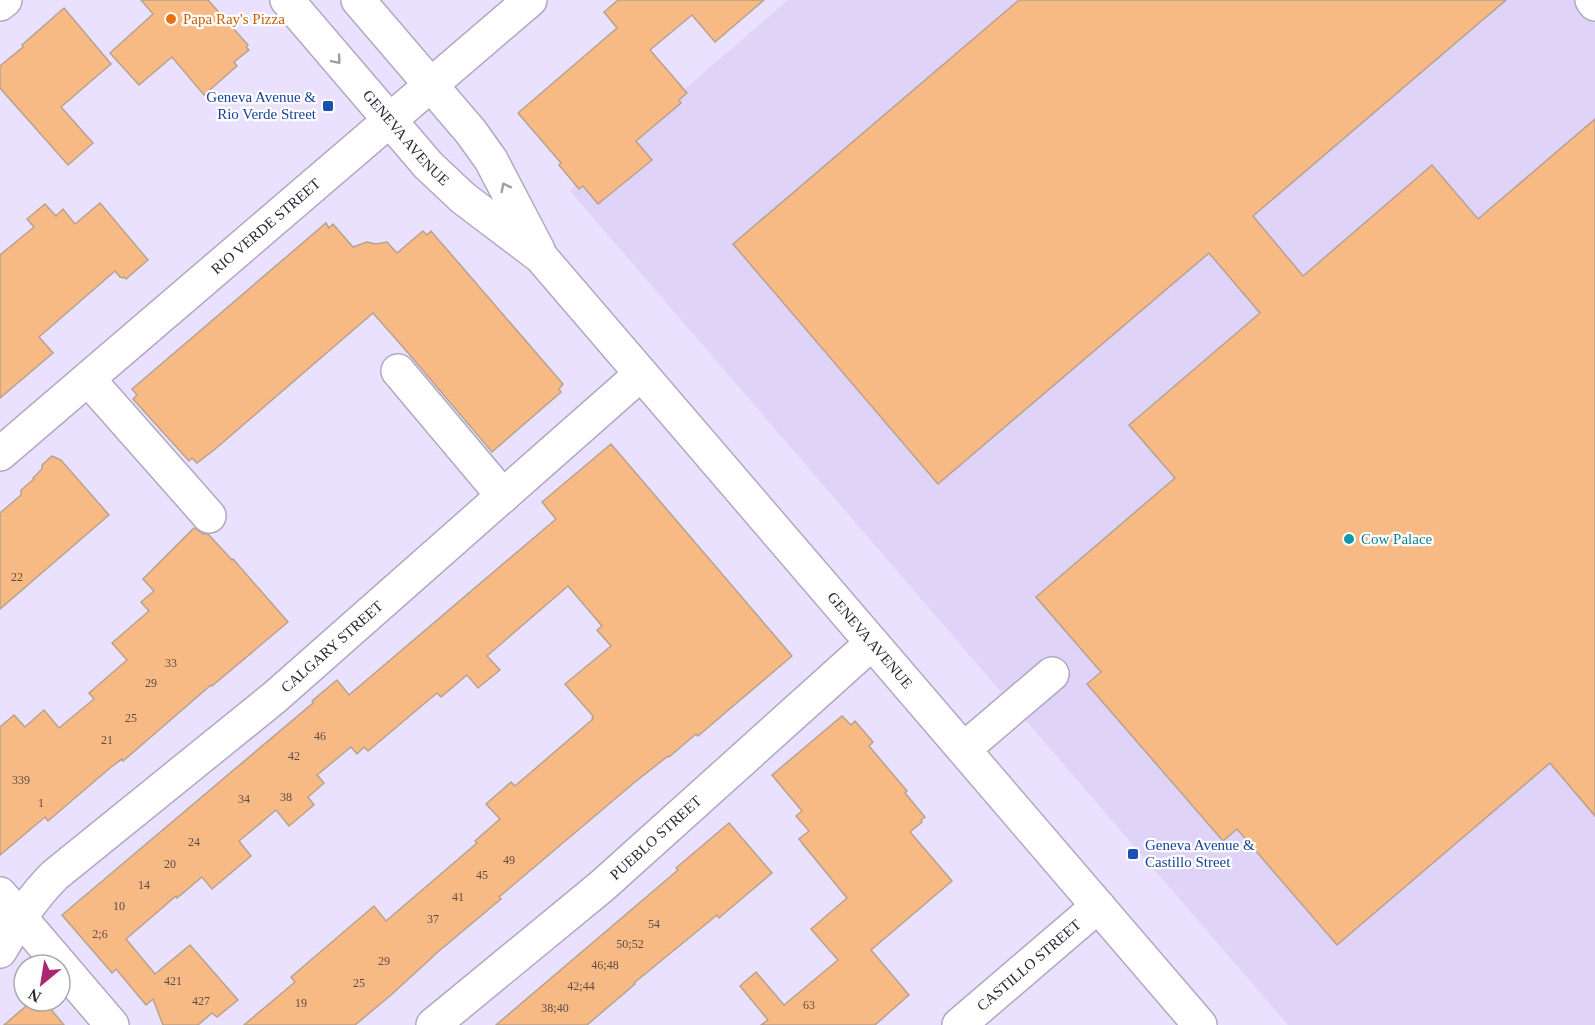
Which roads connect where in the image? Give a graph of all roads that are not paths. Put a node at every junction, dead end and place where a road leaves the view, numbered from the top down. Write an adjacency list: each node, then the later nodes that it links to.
1 (4, 0): 7 (street)
2 (286, 0): 9 (street, GENEVA AVENUE, one-way to 9)
3 (358, 0): 8 (street, GENEVA AVENUE)
4 (530, 0): 8 (street, RIO VERDE STREET)
5 (1592, 0): 6 (street)
6 (1595, 3)
7 (0, 4)
8 (431, 85): 9 (street, RIO VERDE STREET); 10 (street, GENEVA AVENUE, one-way to 8)
9 (390, 121): 10 (street, GENEVA AVENUE); 13 (street, RIO VERDE STREET)
10 (541, 257): 12 (street, GENEVA AVENUE)
11 (398, 371): 15 (street)
12 (641, 374): 15 (street, CALGARY STREET); 17 (street, GENEVA AVENUE)
13 (88, 379): 14 (street, RIO VERDE STREET); 16 (street)
14 (0, 454)
15 (503, 496): 20 (street, CALGARY STREET)
16 (209, 516)
17 (872, 643): 19 (street, GENEVA AVENUE); 24 (street, PUEBLO STREET)
18 (1052, 674): 19 (street)
19 (963, 749): 21 (street, GENEVA AVENUE)
20 (10, 905): 22 (street, CALGARY STREET); 23 (street)
21 (1098, 906): 25 (street, CASTILLO STREET); 26 (street, GENEVA AVENUE)
22 (0, 951)
23 (112, 1025)
24 (433, 1025)
25 (959, 1025)
26 (1200, 1025)

